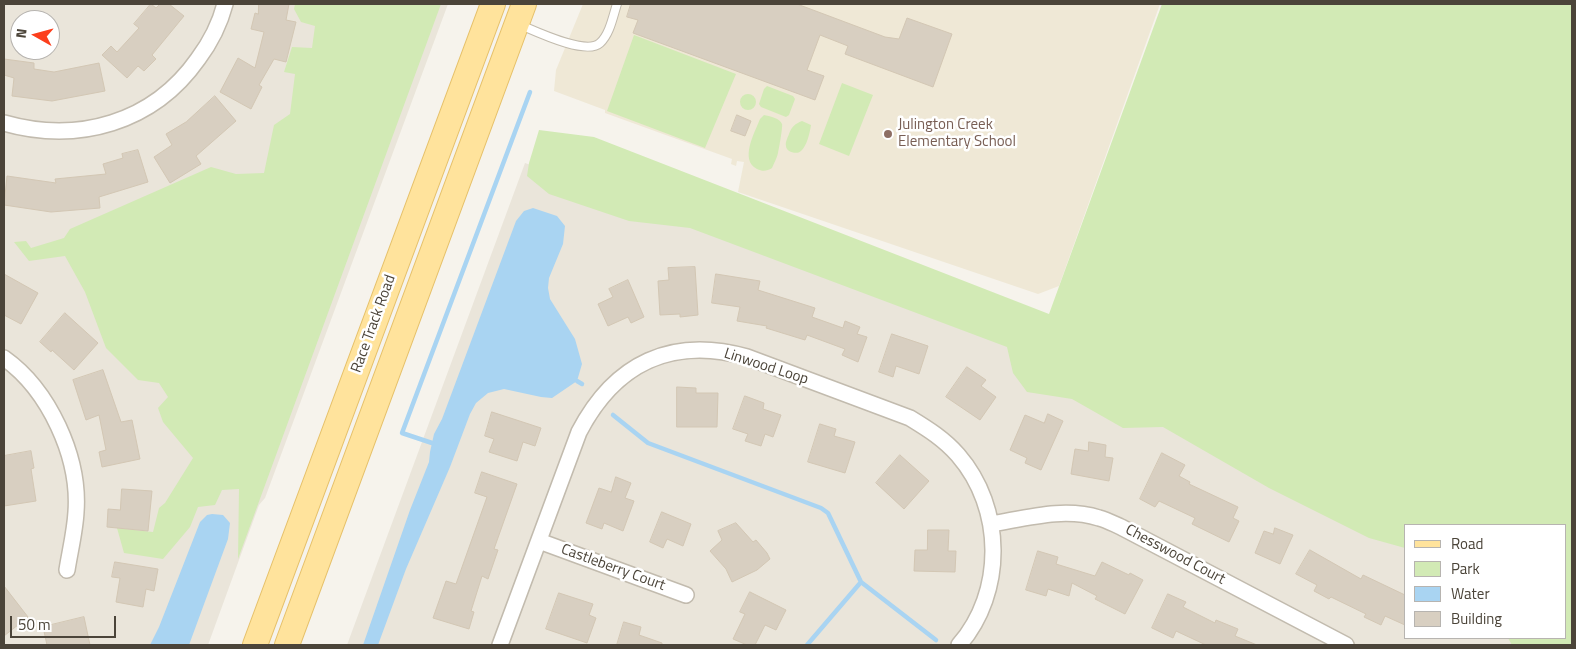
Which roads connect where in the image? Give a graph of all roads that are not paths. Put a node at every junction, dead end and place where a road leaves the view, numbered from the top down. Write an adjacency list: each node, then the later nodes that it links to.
1 (225, 4): 5 (street)
2 (493, 4): 11 (main road, Race Track Road)
3 (617, 4): 4 (lane)
4 (515, 10): 12 (main road, Race Track Road)
5 (4, 123)
6 (4, 358): 9 (street)
7 (991, 524): 8 (street, Linwood Loop); 14 (street, Linwood Loop); 15 (street, Chesswood Court)
8 (539, 541): 10 (street, Castleberry Court); 13 (street, Linwood Loop)
9 (67, 570)
10 (686, 595)
11 (256, 645)
12 (287, 645)
13 (500, 645)
14 (959, 645)
15 (1346, 645)

